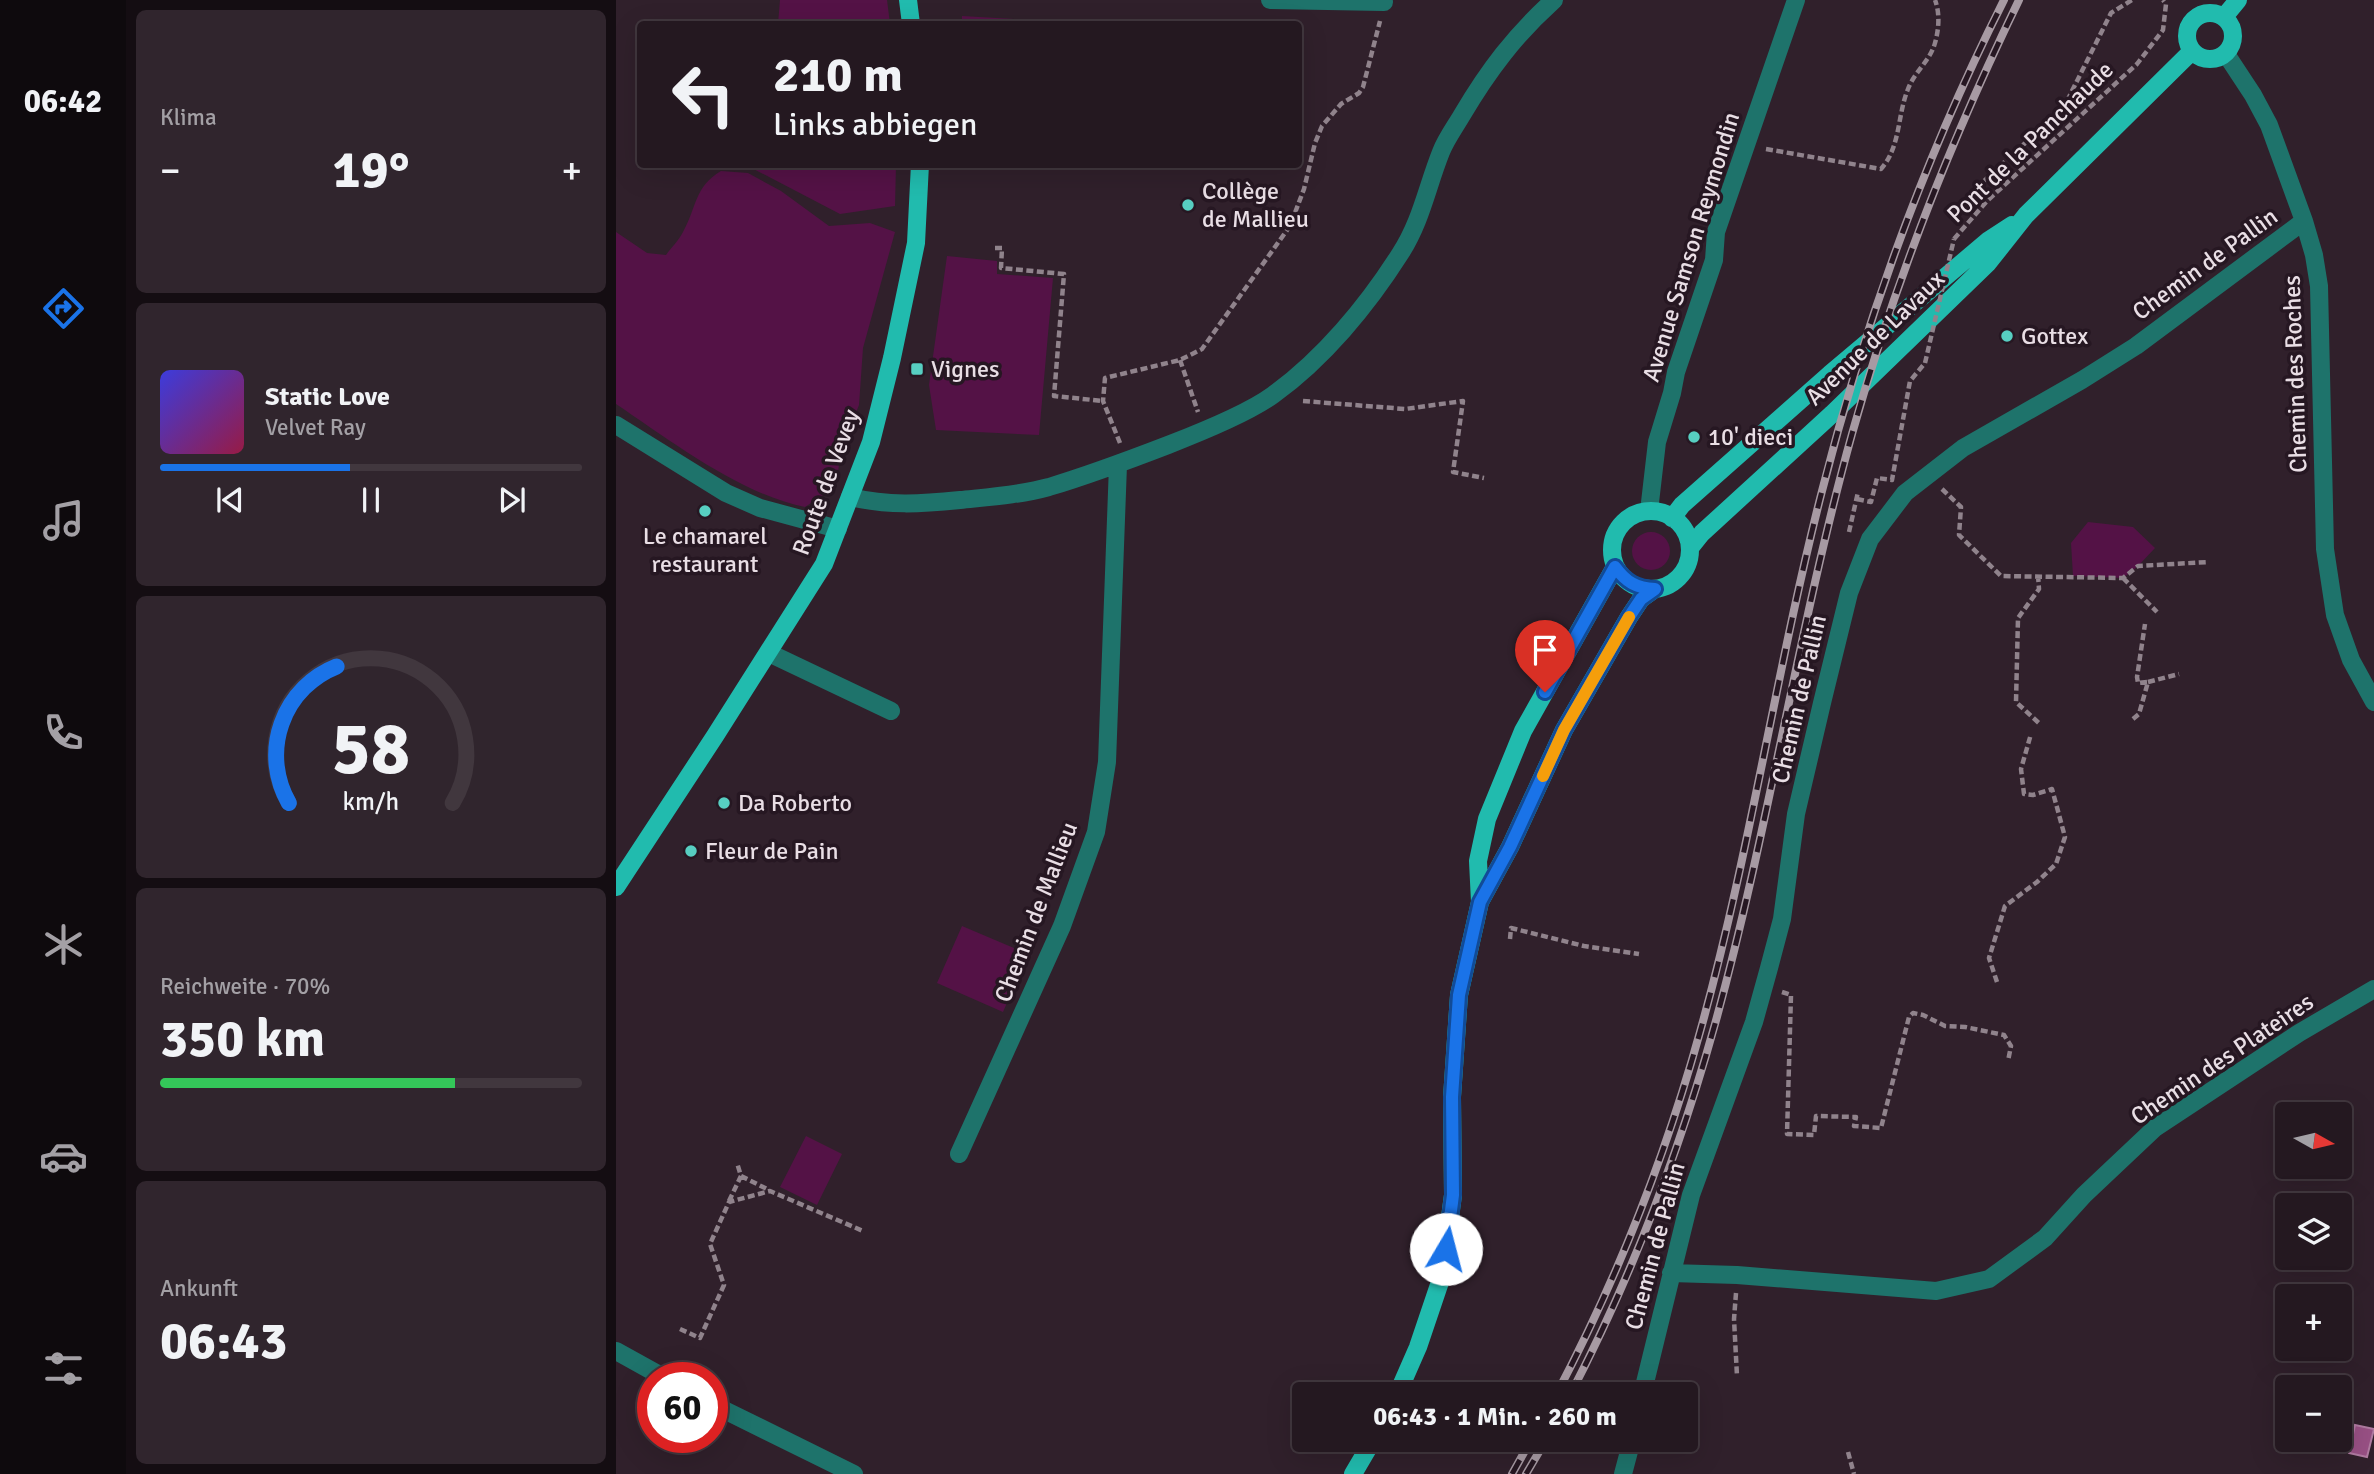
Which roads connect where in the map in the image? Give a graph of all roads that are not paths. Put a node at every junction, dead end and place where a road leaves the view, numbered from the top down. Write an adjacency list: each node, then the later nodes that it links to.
1 (908, 0): 8 (main road)
2 (1270, 0): 6 (street)
3 (1554, 0): 15 (street)
4 (1796, 0): 17 (street, Avenue Samson Reymondin)
5 (2238, 0): 7 (main road)
6 (1384, 2)
7 (2224, 17): 9 (main road); 10 (main road)
8 (911, 21)
9 (2192, 51): 10 (main road); 12 (main road, Avenue de Lavaux)
10 (2226, 54): 13 (street, Chemin des Roches)
11 (920, 168): 16 (main road, Route de Vevey)
12 (2026, 215): 18 (main road, Avenue de Lavaux); 20 (main road, Avenue de Lavaux)
13 (2304, 221): 24 (street, Chemin des Roches); 30 (street, Chemin de Pallin)
14 (616, 425): 19 (street)
15 (1120, 457): 16 (street); 29 (street, Chemin de Mallieu)
16 (850, 496): 19 (main road, Route de Vevey)
17 (1649, 512): 18 (main road); 21 (main road)
18 (1672, 518): 20 (main road)
19 (838, 529): 23 (main road, Route de Vevey)
20 (1690, 548): 22 (main road)
21 (1615, 567): 22 (main road); 27 (main road)
22 (1655, 589): 27 (main road)
23 (769, 653): 25 (street); 26 (main road, Route de Vevey)
24 (2374, 702)
25 (891, 711)
26 (616, 887)
27 (1480, 902): 33 (main road)
28 (2374, 989): 30 (street, Chemin des Plateires)
29 (960, 1154)
30 (1671, 1273): 34 (street, Chemin de Pallin)
31 (616, 1351): 32 (street)
32 (637, 1363)
33 (1403, 1382)
34 (1645, 1382)
35 (728, 1412): 38 (street)
36 (1366, 1452): 39 (main road)
37 (1629, 1452): 40 (street)
38 (854, 1474)
39 (1353, 1474)
40 (1623, 1474)

